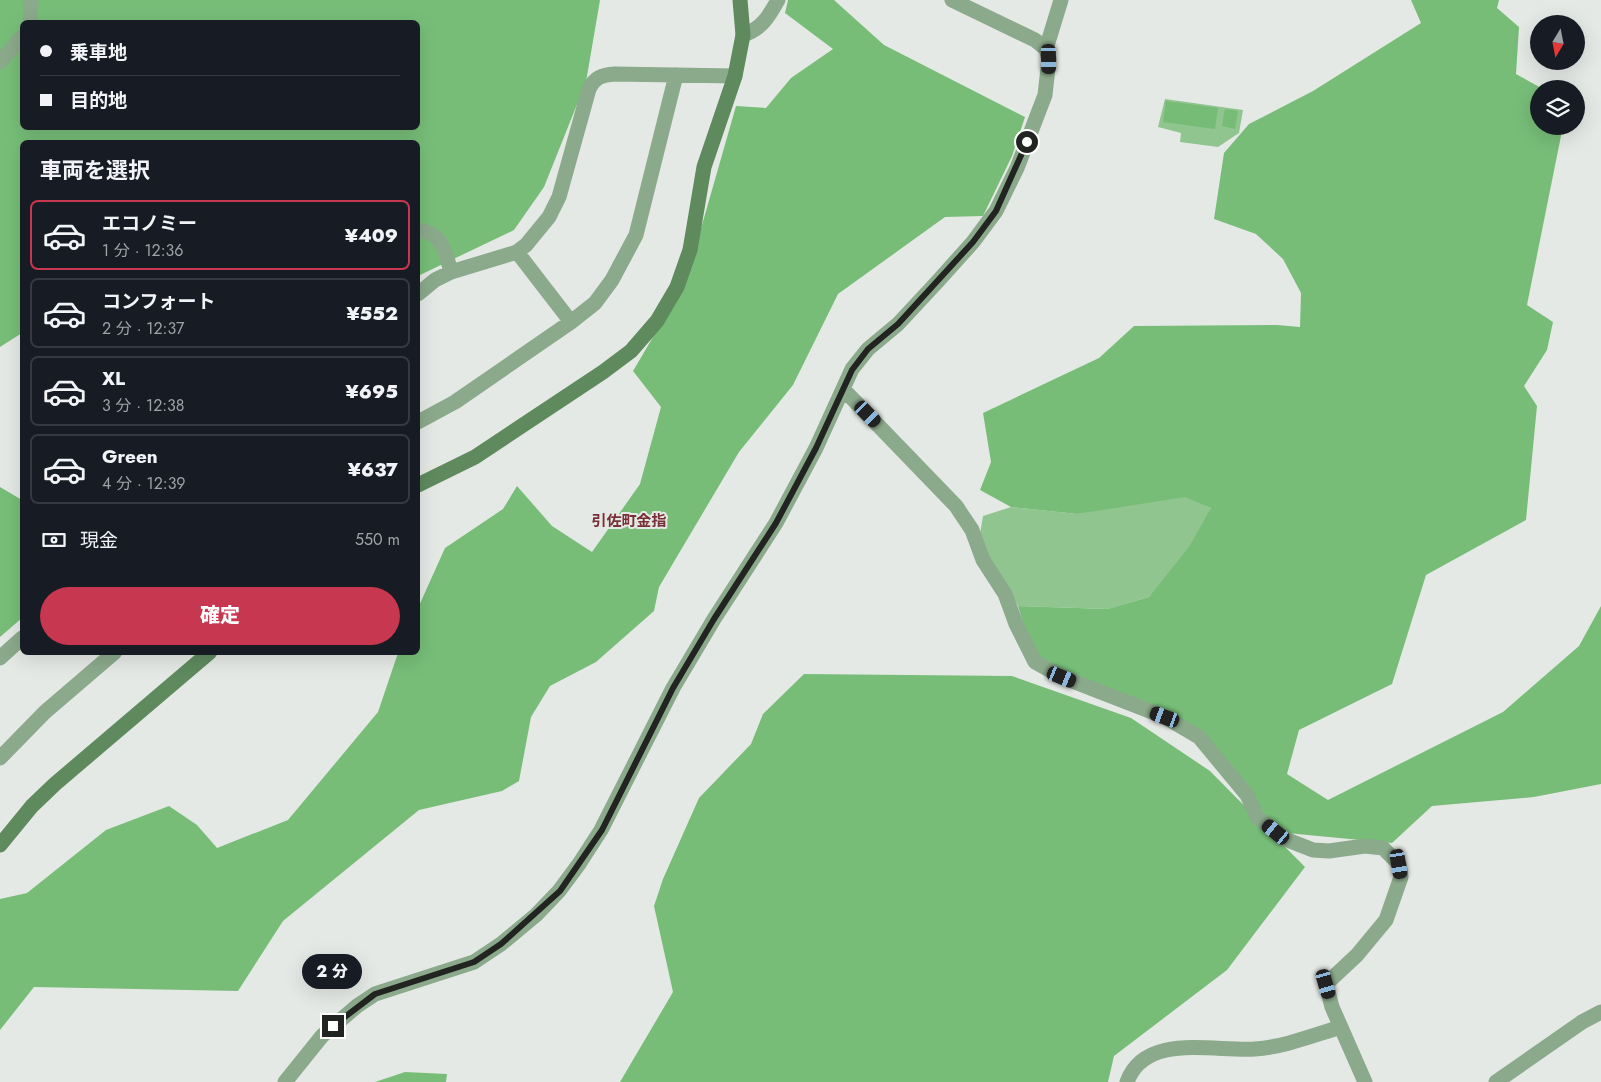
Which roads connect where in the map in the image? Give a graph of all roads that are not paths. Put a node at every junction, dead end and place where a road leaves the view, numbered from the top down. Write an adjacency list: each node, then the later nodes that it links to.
1 (31, 0): 6 (street)
2 (740, 0): 7 (street)
3 (778, 0): 7 (street)
4 (952, 0): 9 (street)
5 (1061, 0): 9 (street)
6 (30, 20)
7 (743, 35): 12 (street)
8 (20, 40): 10 (street)
9 (1046, 49): 18 (street)
10 (0, 62)
11 (676, 75): 12 (street); 14 (street); 17 (street)
12 (735, 76): 20 (street)
13 (420, 231): 15 (street)
14 (517, 252): 15 (street); 17 (street)
15 (451, 272): 16 (street)
16 (420, 292)
17 (571, 322): 19 (street)
18 (844, 390): 28 (street); 29 (street)
19 (420, 421)
20 (420, 484)
21 (20, 640): 24 (street)
22 (112, 655): 25 (street)
23 (206, 655): 26 (street)
24 (0, 658)
25 (0, 758)
26 (0, 845)
27 (1601, 1012): 32 (street)
28 (1341, 1027): 30 (street); 31 (street)
29 (285, 1082)
30 (1126, 1082)
31 (1365, 1082)
32 (1496, 1082)

